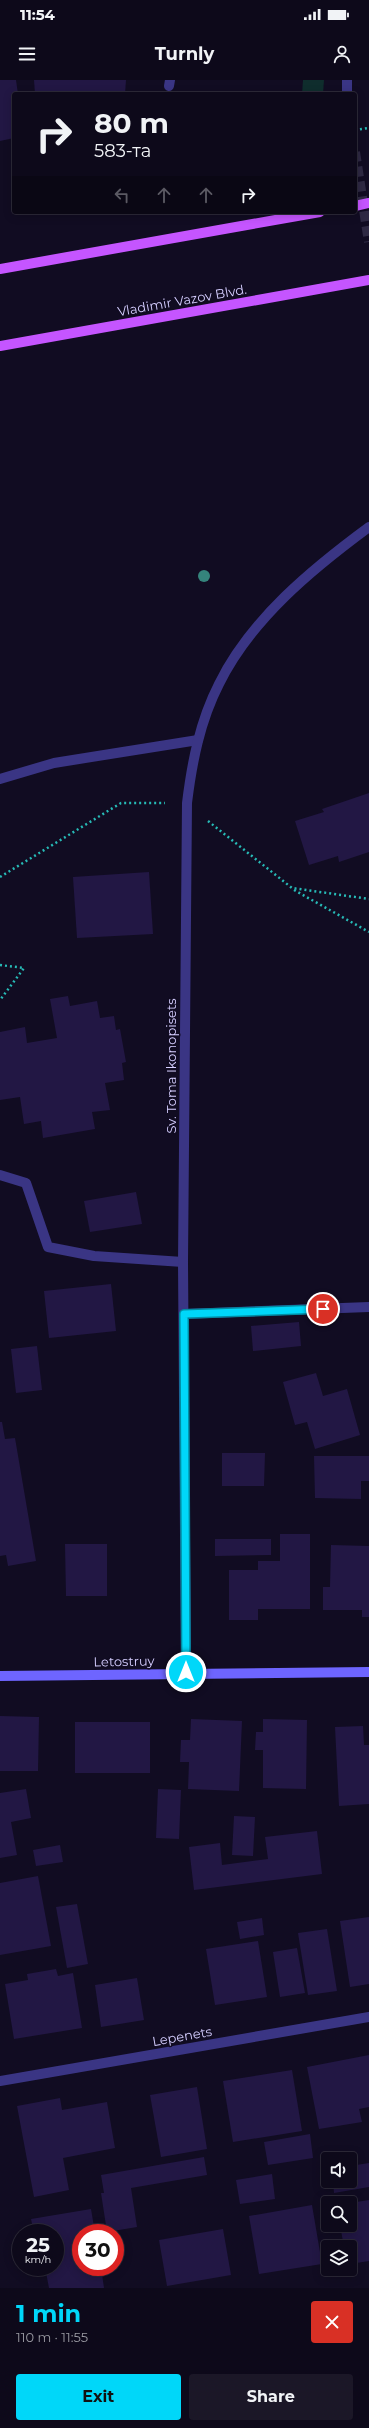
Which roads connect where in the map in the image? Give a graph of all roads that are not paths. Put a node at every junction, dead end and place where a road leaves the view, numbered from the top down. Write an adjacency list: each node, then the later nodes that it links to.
1 (348, 80): 2 (street)
2 (347, 92)
3 (369, 203): 4 (main road, bridge)
4 (357, 206)
5 (309, 214): 6 (main road)
6 (0, 269)
7 (369, 280): 8 (main road, Vladimir Vazov Blvd.)
8 (0, 346)
9 (369, 528): 10 (street, Sv. Toma Ikonopisets)
10 (198, 740): 11 (street); 13 (street, Sv. Toma Ikonopisets)
11 (0, 779)
12 (0, 1175): 13 (street)
13 (183, 1262): 15 (street, Sv. Toma Ikonopisets)
14 (369, 1307): 15 (street)
15 (184, 1314): 16 (street, Sv. Toma Ikonopisets)
16 (186, 1672): 17 (street, Letostruy); 18 (street, Letostruy)
17 (369, 1672)
18 (0, 1676)
19 (369, 2017): 20 (street, Lepenets)
20 (0, 2081)

